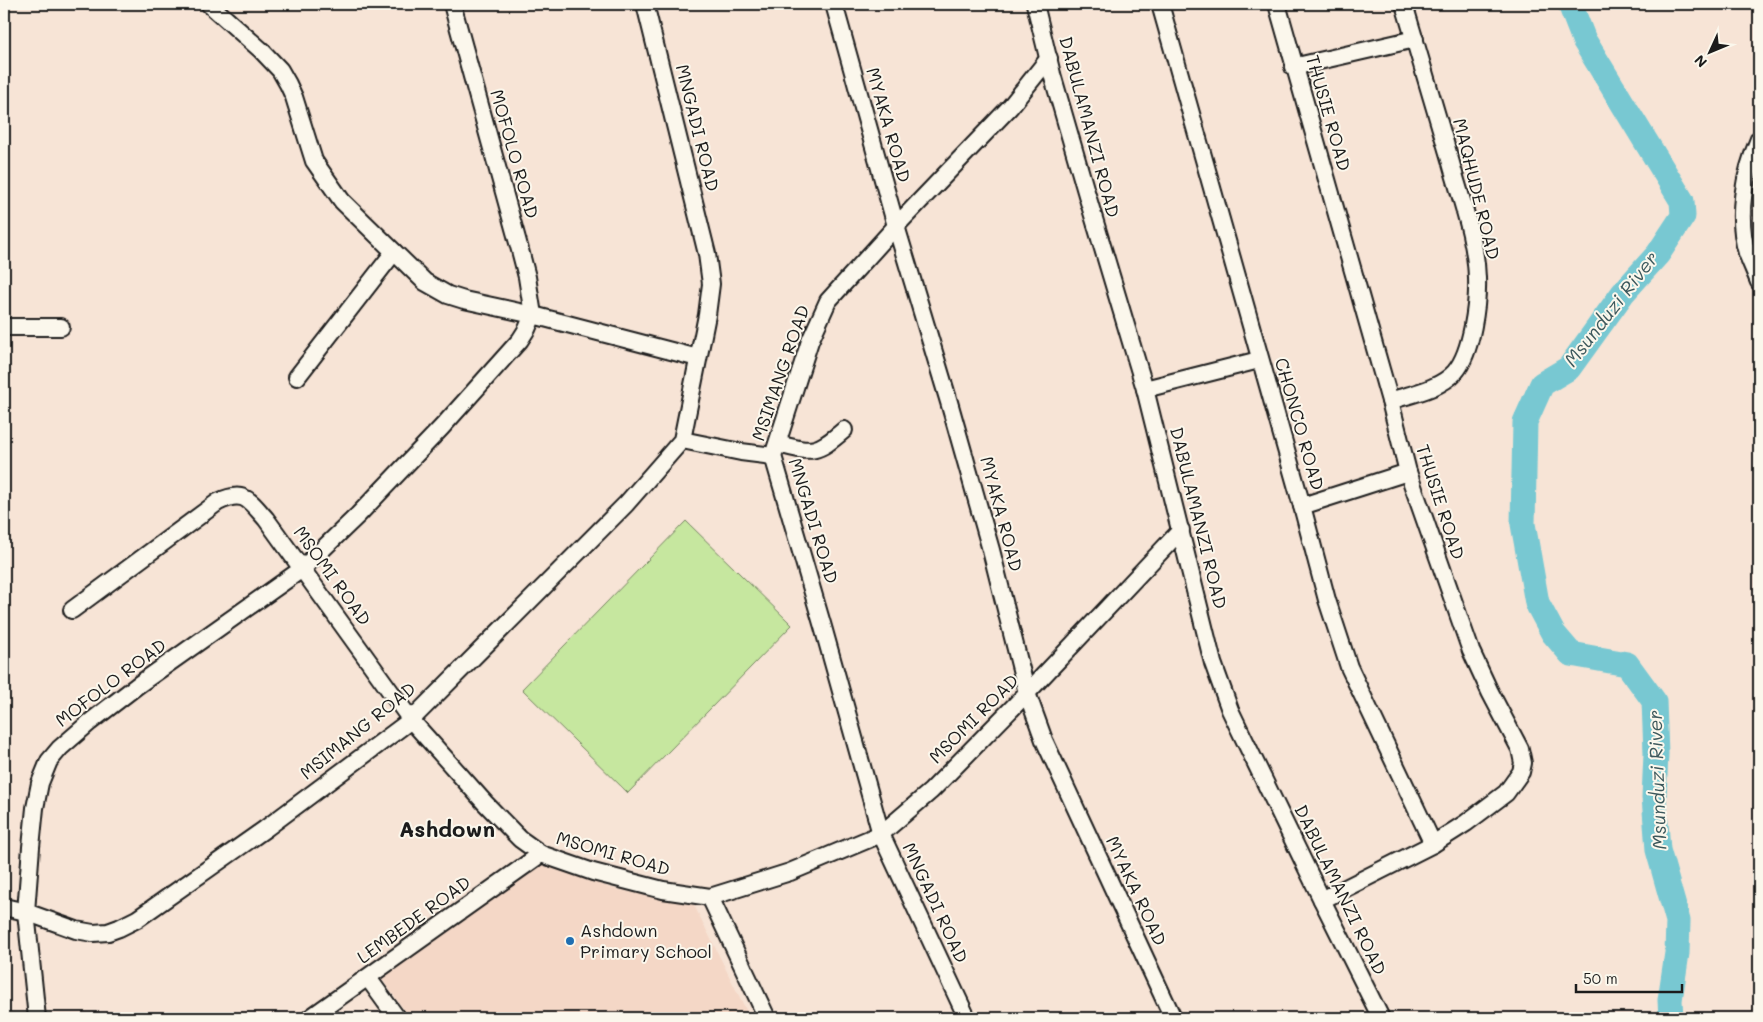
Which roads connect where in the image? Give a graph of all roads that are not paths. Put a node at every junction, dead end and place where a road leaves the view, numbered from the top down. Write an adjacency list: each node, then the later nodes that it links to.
1 (209, 4): 14 (street)
2 (452, 4): 16 (street, MOFOLO ROAD)
3 (645, 4): 19 (street, MNGADI ROAD)
4 (834, 4): 13 (street, MYAKA ROAD)
5 (1035, 4): 10 (street, DABULAMANZI ROAD)
6 (1160, 4): 20 (street, CHONCO ROAD)
7 (1277, 4): 11 (street, THUSIE ROAD)
8 (1404, 4): 9 (street, MAQHUDE ROAD)
9 (1415, 39): 11 (street); 23 (street, MAQHUDE ROAD)
10 (1048, 58): 13 (street, MSIMANG ROAD); 22 (street, DABULAMANZI ROAD)
11 (1294, 67): 23 (street, THUSIE ROAD)
12 (1759, 140): 15 (street)
13 (896, 226): 26 (street, MSIMANG ROAD); 32 (street, MYAKA ROAD)
14 (394, 252): 16 (street); 21 (street)
15 (1759, 282)
16 (533, 315): 19 (street); 30 (street, MOFOLO ROAD)
17 (4, 327): 18 (street)
18 (61, 327)
19 (698, 358): 25 (street, MNGADI ROAD)
20 (1259, 360): 22 (street); 28 (street, CHONCO ROAD)
21 (298, 377)
22 (1145, 389): 29 (street, DABULAMANZI ROAD)
23 (1390, 401): 27 (street, THUSIE ROAD)
24 (844, 430): 26 (street)
25 (682, 440): 26 (street, MNGADI ROAD); 33 (street, MSIMANG ROAD)
26 (775, 450): 34 (street, MNGADI ROAD)
27 (1408, 472): 28 (street); 35 (street, THUSIE ROAD)
28 (1302, 506): 35 (street, CHONCO ROAD)
29 (1181, 530): 32 (street, MSOMI ROAD); 38 (street, DABULAMANZI ROAD)
30 (302, 569): 31 (street, MSOMI ROAD); 33 (street, MSOMI ROAD); 40 (street, MOFOLO ROAD)
31 (72, 610)
32 (1027, 694): 34 (street, MSOMI ROAD); 47 (street, MYAKA ROAD)
33 (411, 720): 36 (street, MSOMI ROAD); 40 (street, MSIMANG ROAD)
34 (881, 834): 37 (street, MSOMI ROAD); 46 (street, MNGADI ROAD)
35 (1433, 844): 38 (street, THUSIE ROAD)
36 (541, 854): 37 (street, MSOMI ROAD); 41 (street, LEMBEDE ROAD)
37 (710, 897): 45 (street)
38 (1322, 900): 48 (street, DABULAMANZI ROAD)
39 (4, 907): 40 (street, MSIMANG ROAD)
40 (26, 912): 42 (street, MOFOLO ROAD)
41 (368, 978): 43 (street, LEMBEDE ROAD); 44 (street)
42 (37, 1018)
43 (310, 1018)
44 (397, 1018)
45 (767, 1018)
46 (967, 1018)
47 (1173, 1018)
48 (1381, 1018)

